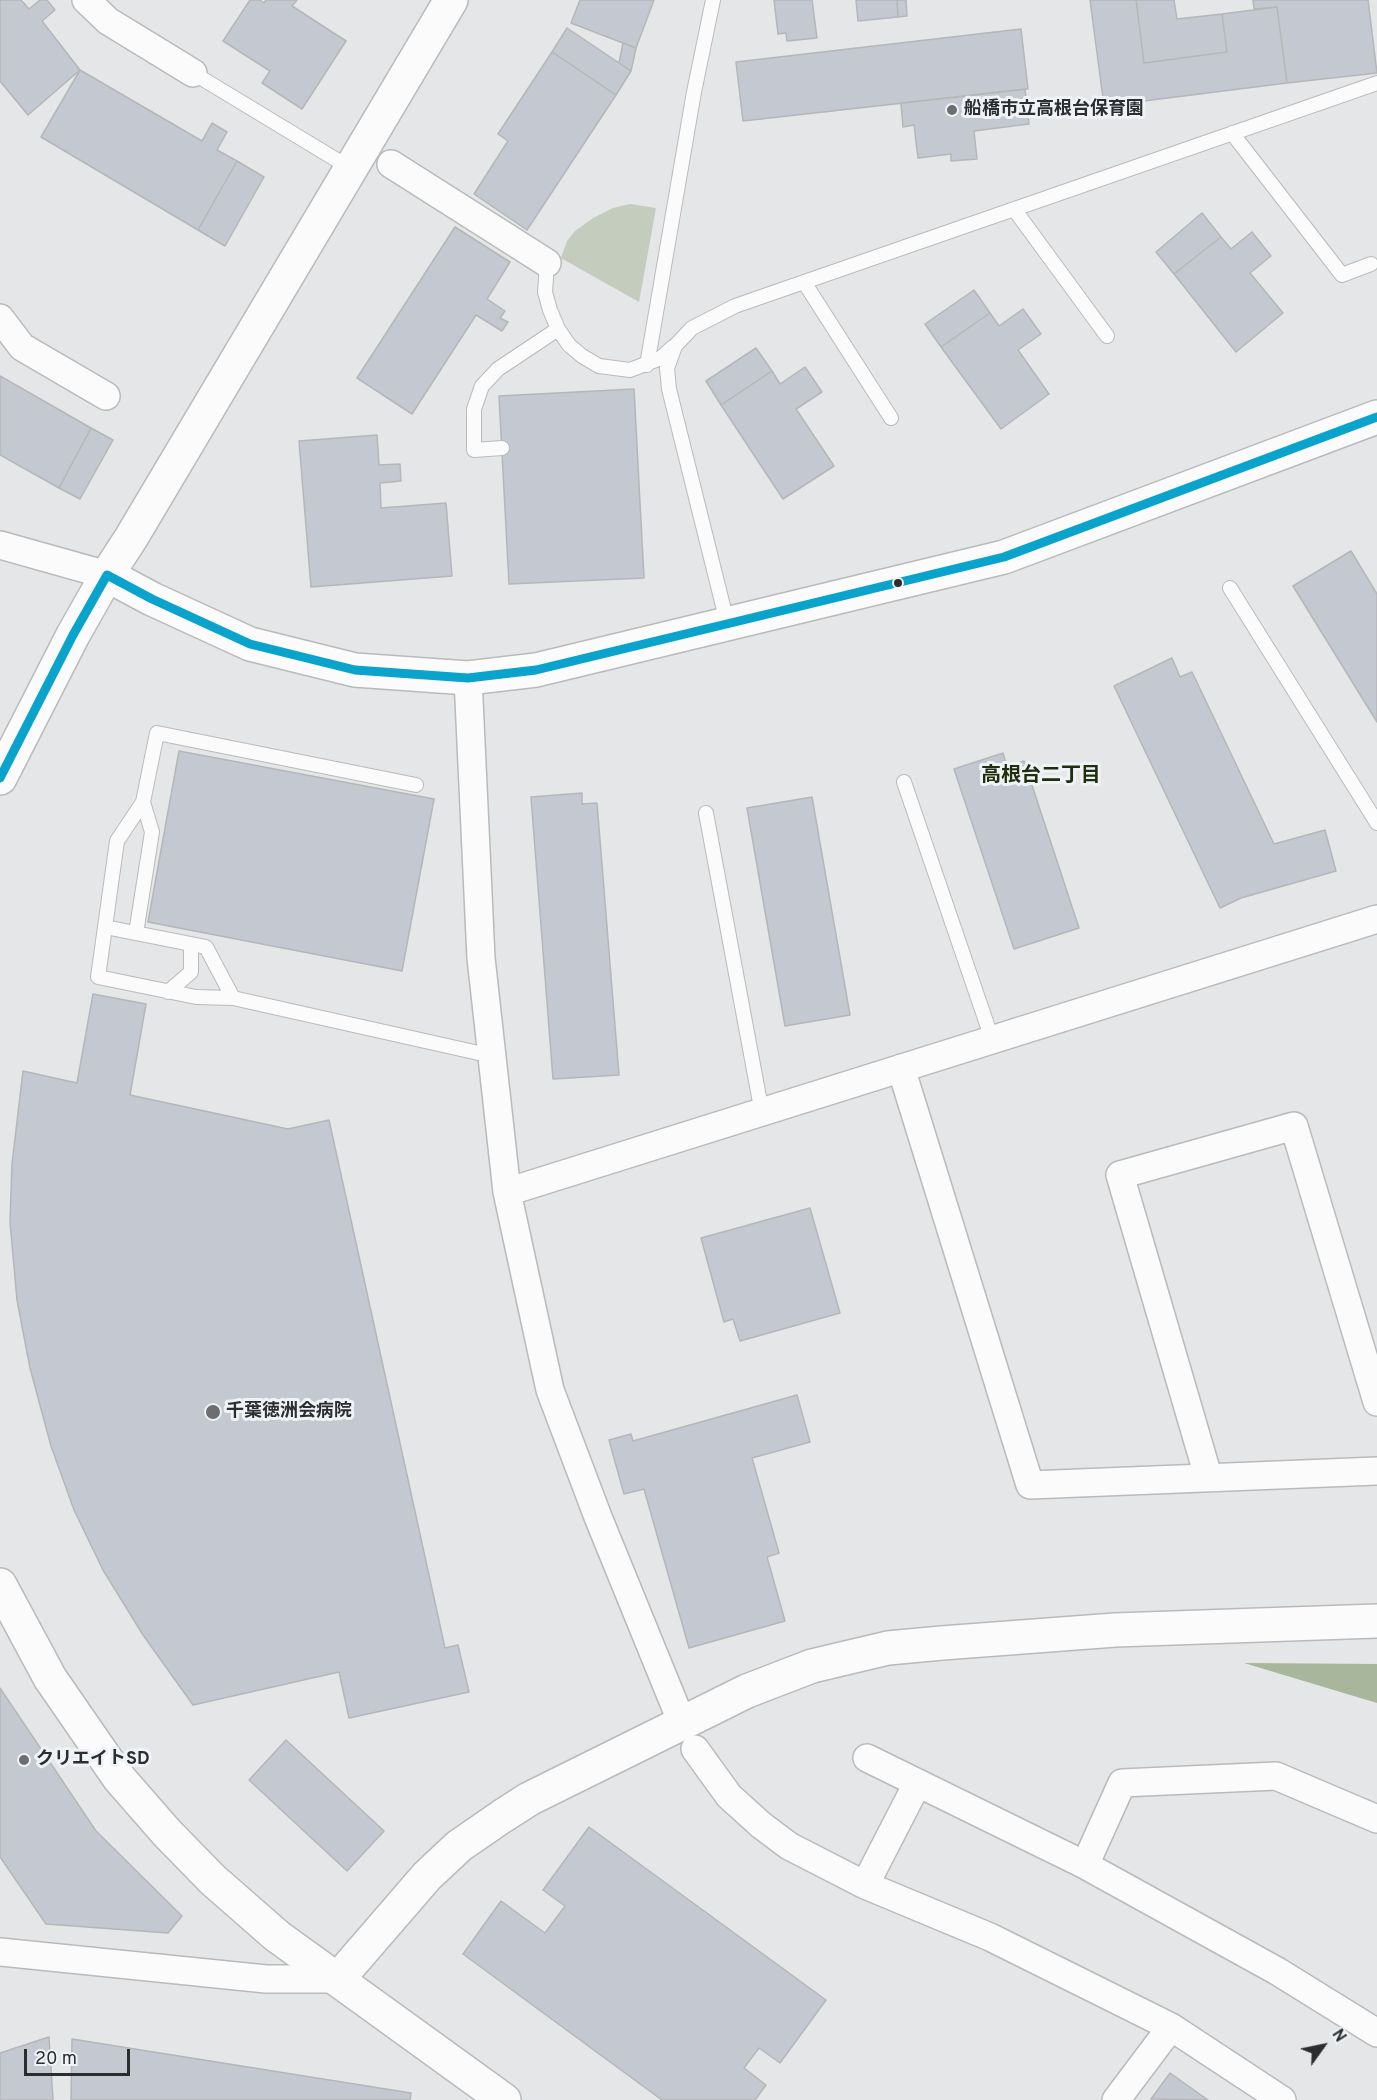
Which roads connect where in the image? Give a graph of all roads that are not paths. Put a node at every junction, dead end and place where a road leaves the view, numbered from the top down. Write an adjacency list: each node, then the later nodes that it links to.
1 (86, 0): 4 (street)
2 (451, 0): 8 (street)
3 (713, 0): 17 (lane)
4 (193, 73): 8 (lane)
5 (1377, 83): 6 (lane)
6 (1232, 133): 9 (lane); 11 (lane)
7 (391, 164): 10 (street)
8 (350, 168): 23 (street)
9 (1014, 209): 12 (lane); 15 (lane)
10 (547, 263): 14 (lane)
11 (1371, 264)
12 (804, 282): 16 (lane); 20 (lane)
13 (0, 318): 18 (street)
14 (558, 329): 17 (lane); 21 (lane)
15 (1107, 336)
16 (675, 346): 17 (lane); 25 (lane)
17 (647, 365)
18 (106, 396)
19 (1377, 417): 25 (street)
20 (891, 418)
21 (502, 448)
22 (0, 545): 23 (street)
23 (107, 575): 26 (street); 27 (street)
24 (1230, 588): 32 (lane)
25 (727, 622): 26 (street)
26 (468, 678): 40 (street)
27 (0, 778)
28 (904, 782): 39 (lane)
29 (416, 785): 30 (lane)
30 (143, 802): 34 (lane); 35 (lane)
31 (706, 813): 42 (lane)
32 (1377, 823)
33 (1377, 920): 39 (street)
34 (105, 927): 35 (lane); 37 (lane)
35 (136, 933): 36 (lane)
36 (191, 944): 37 (lane); 38 (lane)
37 (168, 992): 38 (lane)
38 (233, 998): 40 (lane)
39 (992, 1040): 41 (street)
40 (492, 1056): 43 (street)
41 (901, 1068): 42 (street); 46 (street)
42 (762, 1113): 43 (street)
43 (507, 1192): 49 (street)
44 (1377, 1402): 46 (street)
45 (1377, 1471): 46 (street)
46 (1208, 1476)
47 (0, 1585): 56 (street)
48 (1377, 1621): 49 (street)
49 (688, 1736): 54 (street); 56 (street)
50 (867, 1758): 51 (street)
51 (917, 1784): 53 (street); 54 (street)
52 (1377, 1819): 53 (street)
53 (1085, 1865): 58 (street)
54 (865, 1885): 57 (street)
55 (0, 1952): 56 (street)
56 (338, 1978): 59 (street)
57 (1171, 2027): 60 (street); 61 (street)
58 (1377, 2033)
59 (504, 2100)
60 (1116, 2100)
61 (1282, 2100)

